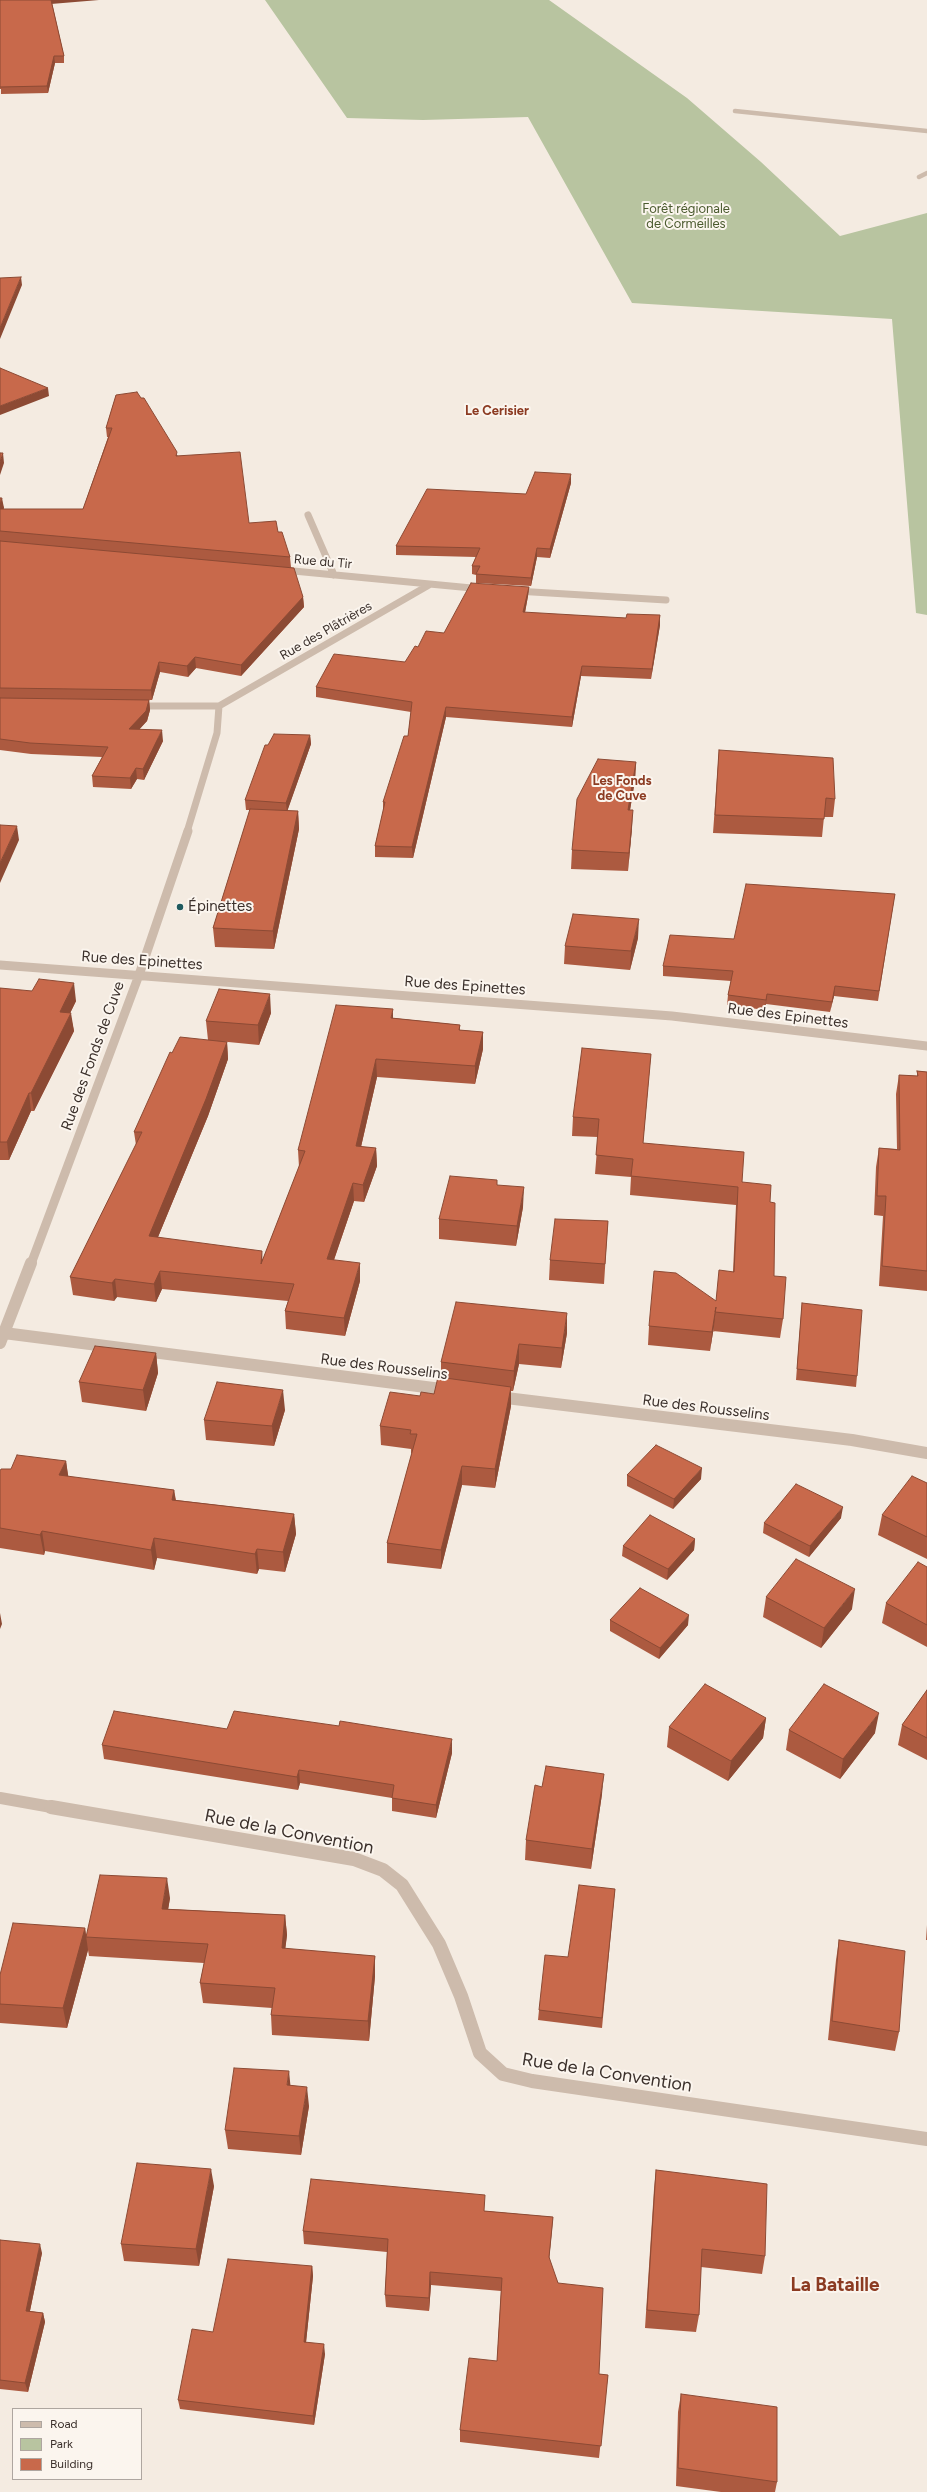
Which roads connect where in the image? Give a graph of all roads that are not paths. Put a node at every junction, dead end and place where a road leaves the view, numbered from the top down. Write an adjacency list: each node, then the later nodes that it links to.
1 (735, 112): 2 (street)
2 (927, 131)
3 (927, 173): 4 (street)
4 (919, 177)
5 (308, 515): 7 (street)
6 (278, 570): 7 (street, Rue du Tir)
7 (334, 575): 8 (street, Rue du Tir)
8 (429, 585): 9 (street); 13 (street, Rue des Plâtrières)
9 (492, 589)
10 (508, 590): 11 (street)
11 (666, 600)
12 (125, 706): 13 (street, Rue des Plâtrières)
13 (219, 706): 15 (street, Rue des Fonds de Cuve)
14 (0, 965): 15 (street, Rue des Epinettes)
15 (138, 975): 16 (street, Rue des Epinettes); 17 (street, Rue des Fonds de Cuve)
16 (927, 1046)
17 (2, 1338): 18 (street, Rue des Rousselins)
18 (457, 1391)
19 (489, 1395): 20 (street, Rue des Rousselins)
20 (927, 1453)
21 (0, 1798): 22 (street, Rue de la Convention)
22 (927, 2139)

